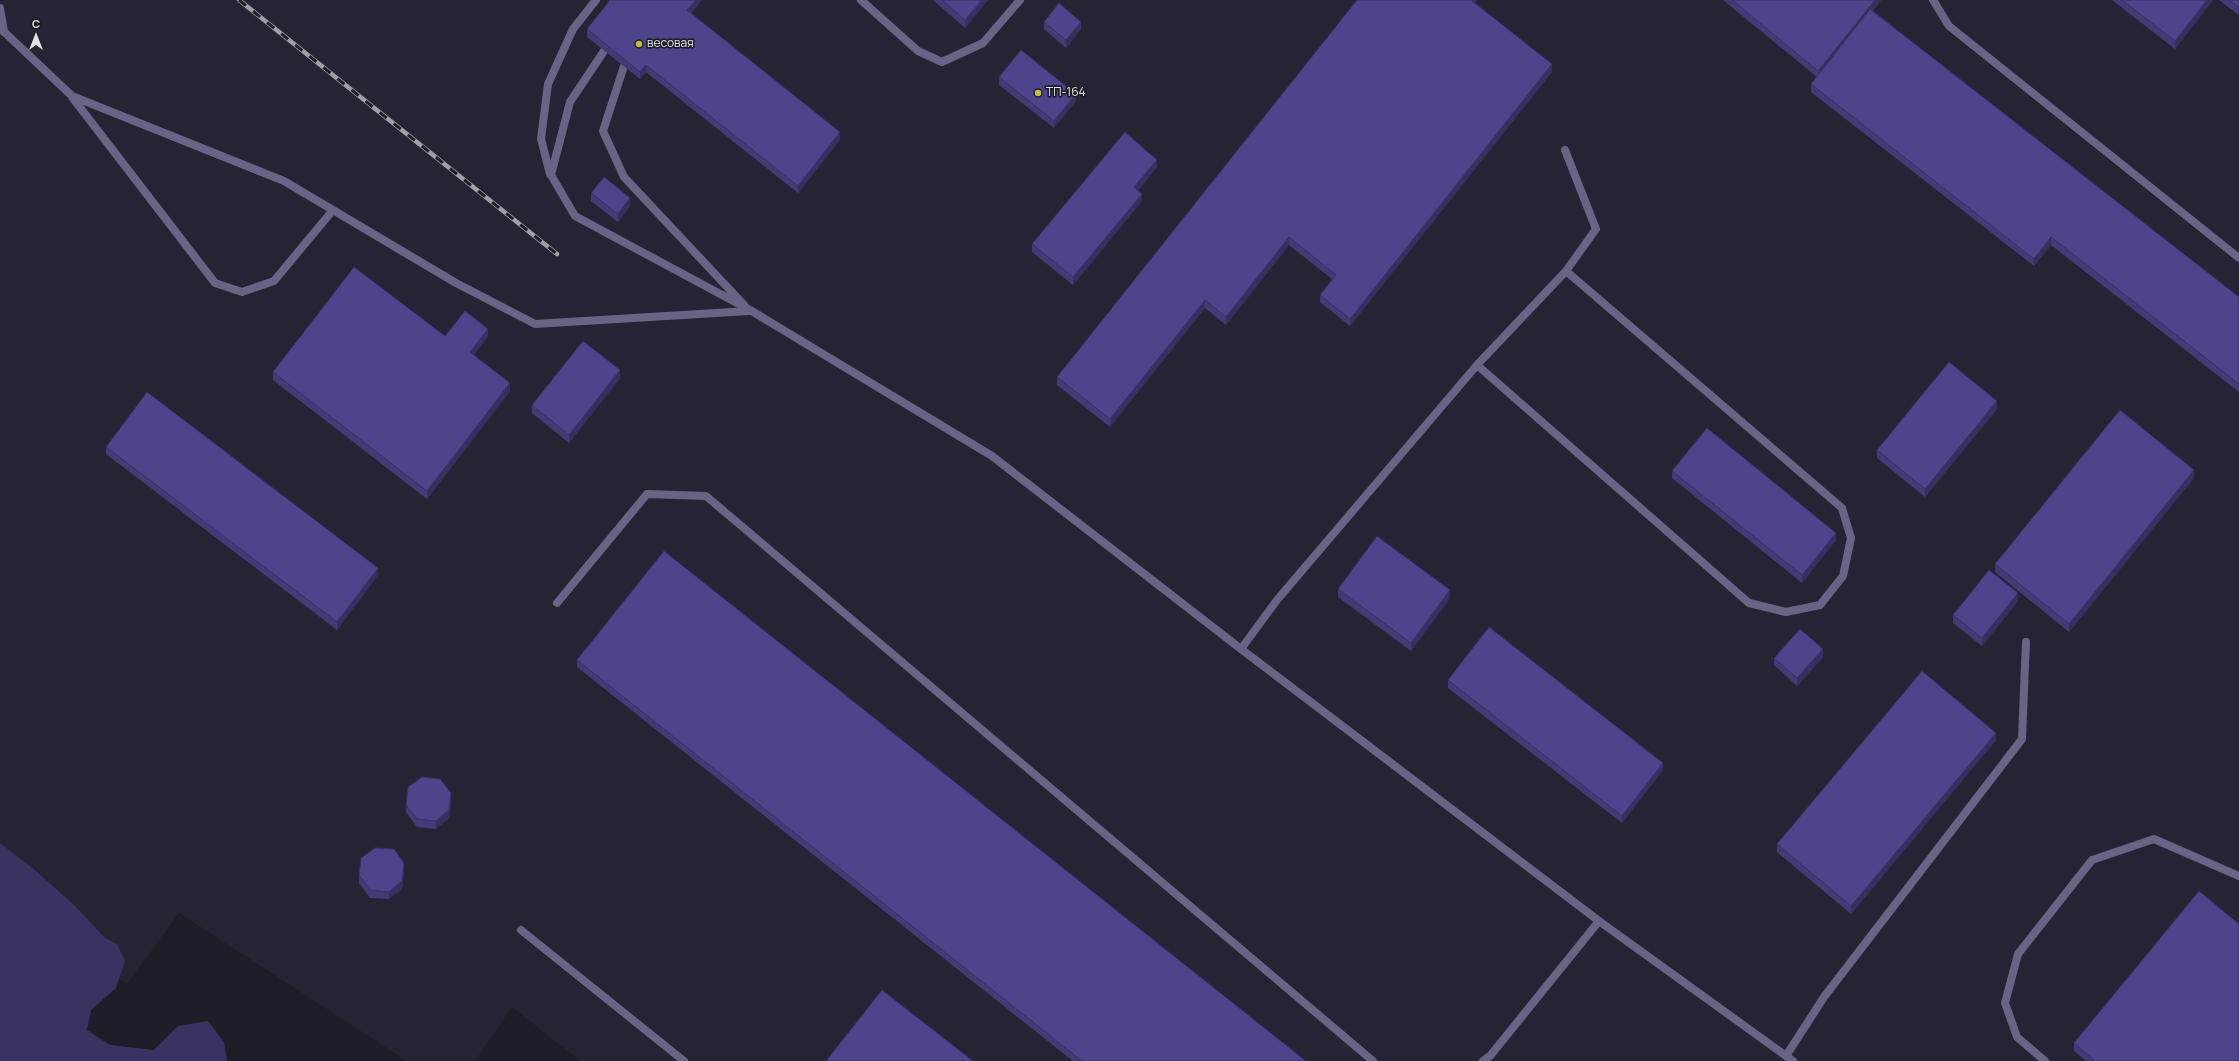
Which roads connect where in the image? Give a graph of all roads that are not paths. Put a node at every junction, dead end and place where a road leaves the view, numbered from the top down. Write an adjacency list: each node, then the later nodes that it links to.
1 (596, 0): 11 (lane)
2 (861, 0): 3 (lane)
3 (1020, 0)
4 (1933, 0): 13 (lane)
5 (0, 8): 6 (lane)
6 (2, 30): 9 (lane)
7 (604, 50): 11 (lane)
8 (624, 66): 15 (lane)
9 (72, 96): 12 (lane); 12 (lane)
10 (1565, 150): 14 (lane)
11 (551, 176): 15 (lane)
12 (333, 210): 15 (lane)
13 (2239, 258)
14 (1566, 271): 16 (lane); 16 (lane)
15 (750, 310): 19 (lane)
16 (1477, 365): 19 (lane)
17 (557, 604): 25 (lane)
18 (2026, 642): 23 (lane)
19 (1241, 649): 21 (lane)
20 (2239, 876): 28 (lane)
21 (1598, 921): 23 (lane); 26 (lane)
22 (521, 930): 24 (lane)
23 (1786, 1056): 27 (lane)
24 (684, 1061)
25 (1373, 1061)
26 (1483, 1061)
27 (1794, 1061)
28 (2045, 1061)

